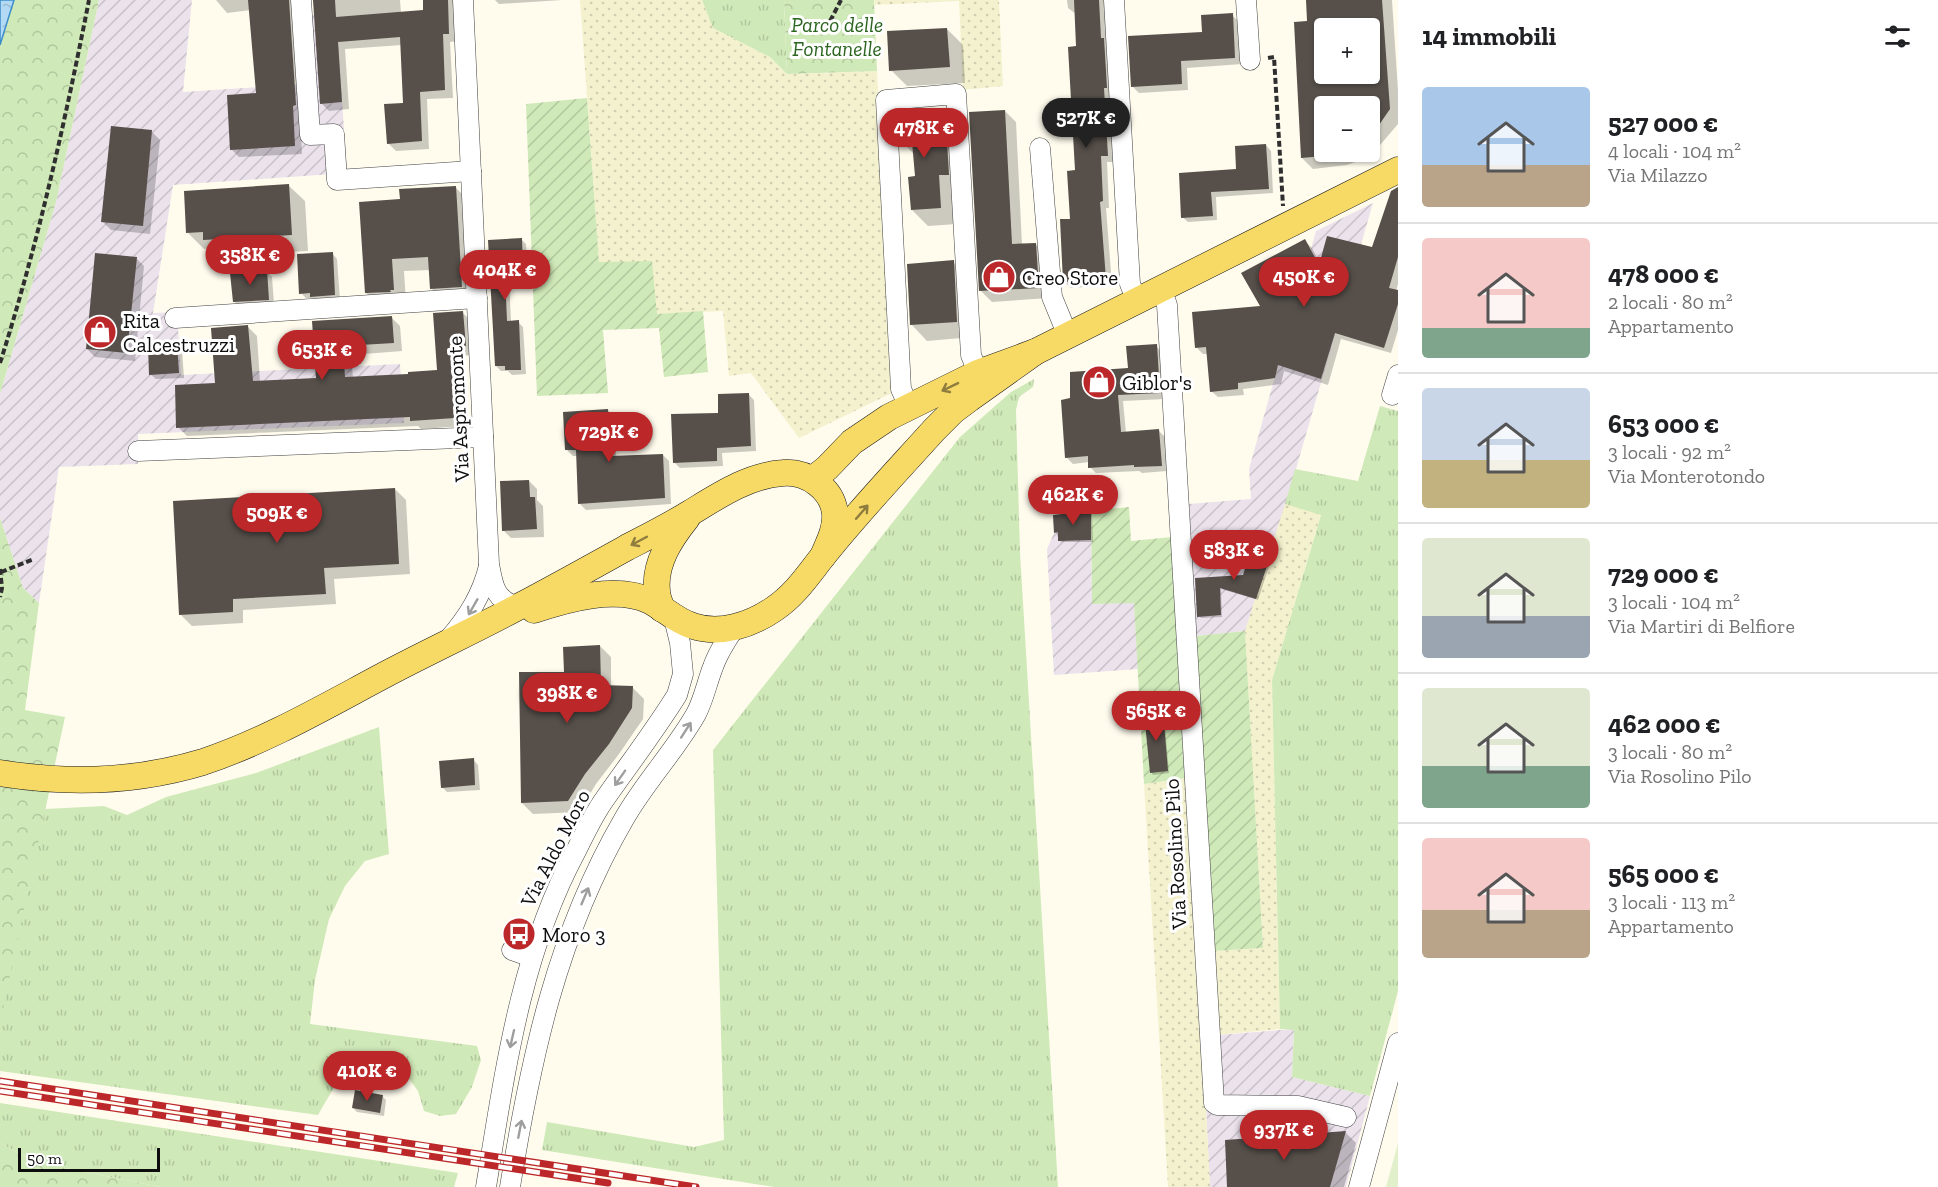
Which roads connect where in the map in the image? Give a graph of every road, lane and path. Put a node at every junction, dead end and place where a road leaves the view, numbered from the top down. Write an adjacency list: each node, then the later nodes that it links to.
1 (89, 0): 19 (path)
2 (301, 0): 11 (street)
3 (463, 0): 11 (street, Via Aspromonte)
4 (841, 0): 7 (path)
5 (1114, 0): 15 (street)
6 (1246, 0): 8 (street)
7 (826, 29)
8 (1250, 60): 12 (path)
9 (1040, 148): 17 (street)
10 (1398, 170): 13 (main road)
11 (471, 171): 14 (street, Via Aspromonte)
12 (1282, 204)
13 (1161, 289): 15 (main road); 42 (street, Via Rosolino Pilo)
14 (477, 298): 16 (street); 24 (street, Via Aspromonte)
15 (1137, 301): 17 (main road)
16 (175, 318)
17 (1068, 336): 18 (main road)
18 (1035, 352): 20 (main road); 28 (main road, one-way to 18)
19 (0, 363)
20 (978, 373): 23 (main road, one-way to 23); 23 (street)
21 (1398, 375): 22 (street)
22 (1392, 395)
23 (909, 407): 26 (main road)
24 (483, 437): 25 (street); 30 (street, Via Aspromonte)
25 (138, 451)
26 (813, 479): 27 (main road); 28 (main road)
27 (691, 513): 33 (main road, one-way to 33); 34 (main road)
28 (823, 556): 35 (main road)
29 (34, 559): 31 (path)
30 (489, 564): 33 (street, Via Aspromonte); 36 (street, Via Aspromonte, one-way to 36)
31 (0, 571): 32 (path)
32 (0, 597)
33 (518, 607): 36 (main road)
34 (668, 614): 35 (main road); 37 (main road); 40 (street, Via Aldo Moro, one-way to 40)
35 (735, 627): 44 (street, one-way to 35)
36 (445, 644): 37 (main road)
37 (393, 670): 38 (main road)
38 (4, 774)
39 (512, 951): 40 (street)
40 (532, 957): 43 (street, Via Aldo Moro, one-way to 43)
41 (1398, 1043): 45 (street)
42 (1346, 1117)
43 (486, 1187)
44 (510, 1187)
45 (1359, 1187)

